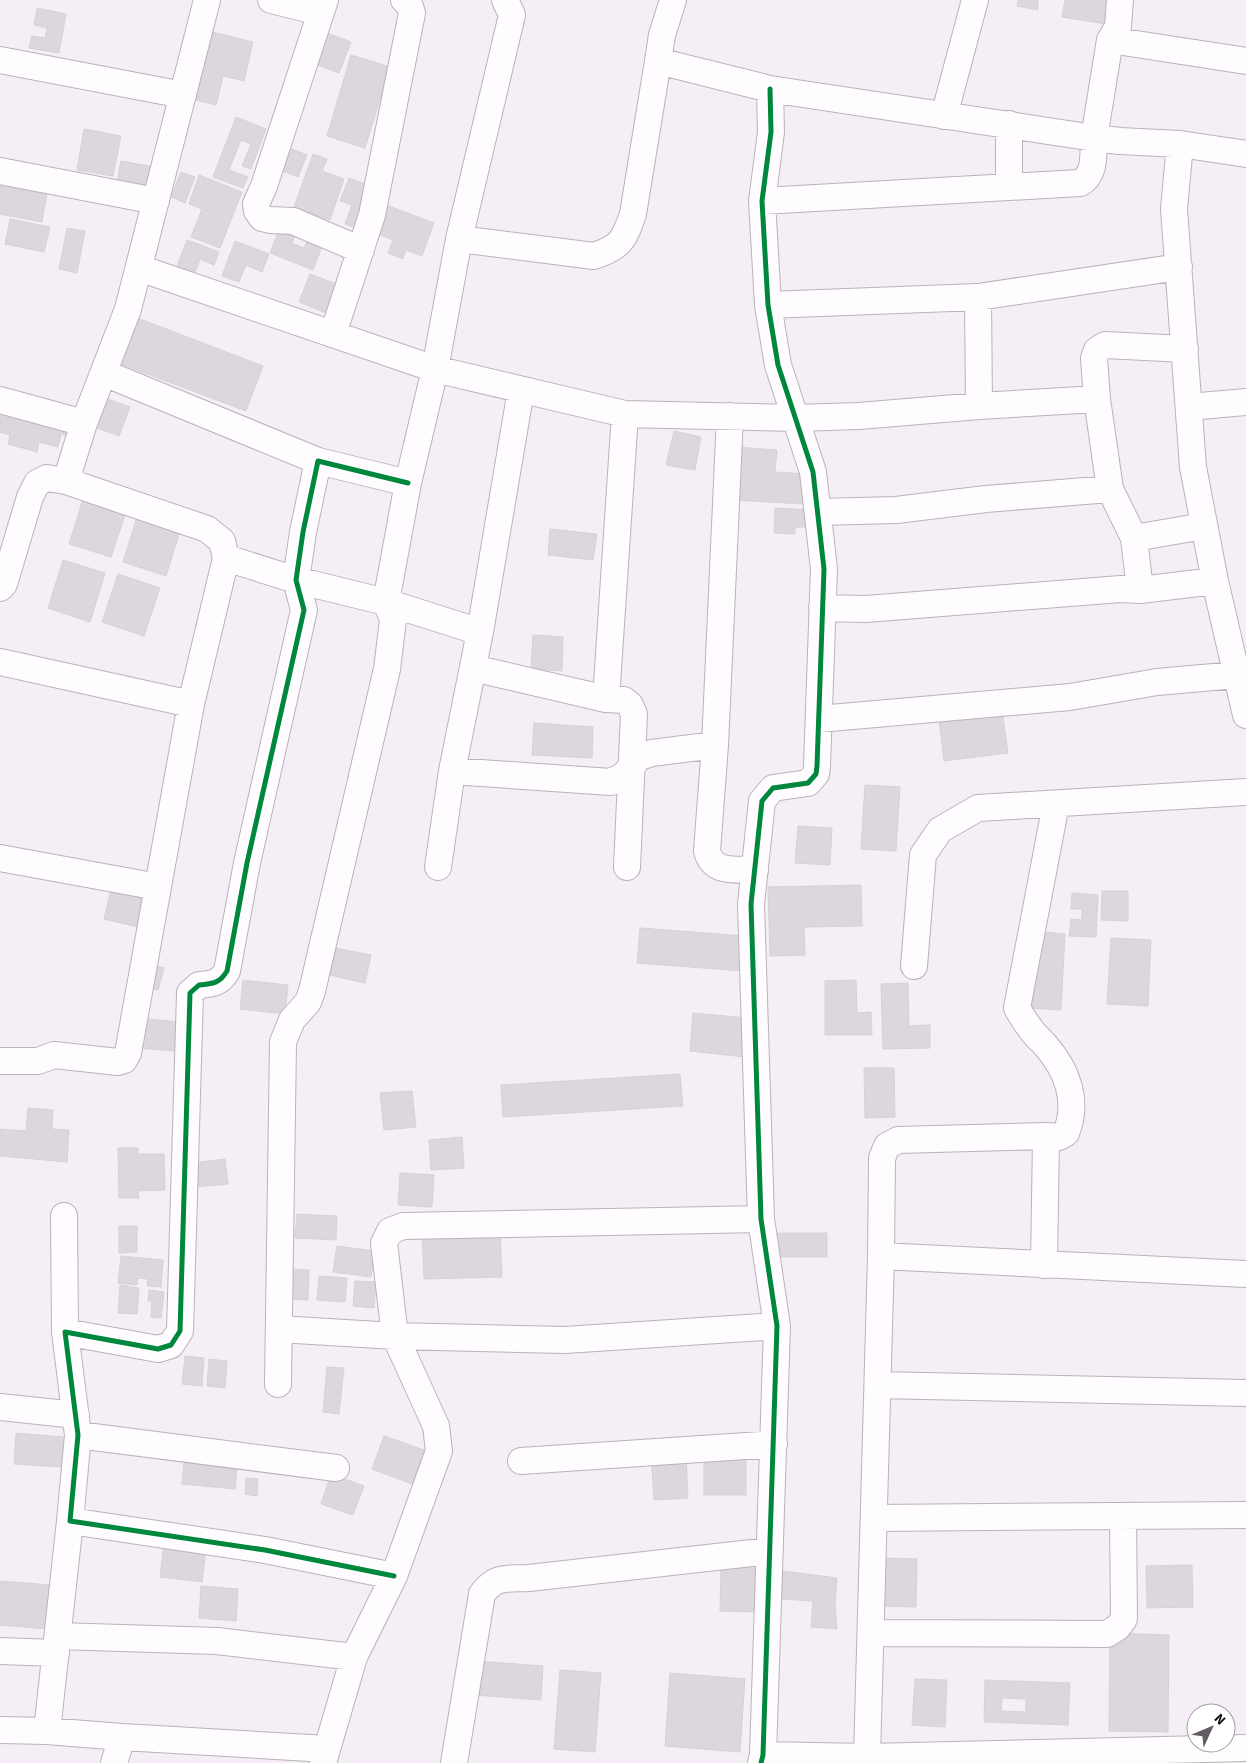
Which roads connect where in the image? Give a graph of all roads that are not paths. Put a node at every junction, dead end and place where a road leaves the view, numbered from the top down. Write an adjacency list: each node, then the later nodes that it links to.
1 (207, 0): 14 (street)
2 (271, 0): 8 (street)
3 (404, 0): 25 (street)
4 (505, 0): 24 (street)
5 (673, 0): 11 (street)
6 (975, 0): 15 (street)
7 (1120, 0): 9 (street)
8 (322, 6): 25 (street)
9 (1110, 40): 12 (street); 17 (street)
10 (0, 60): 14 (street)
11 (658, 61): 13 (street); 24 (street)
12 (1246, 61)
13 (770, 89): 15 (street); 22 (street)
14 (183, 96): 23 (street)
15 (944, 116): 16 (street)
16 (1009, 124): 17 (street); 21 (street)
17 (1094, 138): 18 (street); 21 (street)
18 (1180, 144): 19 (street); 26 (street)
19 (1246, 154)
20 (0, 171): 23 (street)
21 (1009, 186): 22 (street)
22 (762, 201): 29 (street)
23 (156, 202): 27 (street)
24 (459, 240): 32 (street)
25 (361, 250): 30 (street)
26 (1179, 267): 28 (street); 31 (street)
27 (139, 268): 30 (street); 33 (street)
28 (978, 297): 29 (street); 38 (street)
29 (768, 305): 42 (street)
30 (333, 334): 32 (street)
31 (1185, 349): 35 (street); 39 (street)
32 (435, 369): 34 (street); 46 (street)
33 (104, 373): 43 (street); 44 (street)
34 (521, 390): 40 (street); 58 (street)
35 (1098, 399): 38 (street); 47 (street)
36 (0, 400): 43 (street)
37 (1246, 402): 39 (street)
38 (979, 406): 42 (street)
39 (1189, 407): 49 (street)
40 (625, 414): 41 (street); 62 (street)
41 (730, 416): 42 (street); 66 (street)
42 (796, 418): 48 (street)
43 (84, 423): 45 (street)
44 (318, 461): 46 (street); 52 (street)
45 (66, 481): 51 (street); 54 (street)
46 (408, 483): 56 (street)
47 (1110, 489): 48 (street); 50 (street)
48 (818, 512): 57 (street)
49 (1204, 526): 50 (street); 53 (street)
50 (1134, 538): 55 (street)
51 (226, 558): 52 (street); 63 (street)
52 (296, 580): 56 (street); 86 (street)
53 (1215, 581): 55 (street); 61 (street)
54 (0, 588)
55 (1140, 590): 57 (street)
56 (386, 602): 58 (street); 85 (street)
57 (822, 608): 65 (street)
58 (480, 632): 60 (street)
59 (0, 662): 63 (street)
60 (473, 668): 62 (street); 68 (street)
61 (1236, 675): 64 (street); 65 (street)
62 (606, 699): 67 (street)
63 (190, 704): 75 (street)
64 (1246, 715)
65 (819, 719): 74 (street)
66 (716, 746): 67 (street); 74 (street)
67 (633, 764): 68 (street); 73 (street)
68 (452, 772): 72 (street)
69 (1246, 792): 70 (street)
70 (1056, 804): 76 (street); 78 (street)
71 (0, 858): 75 (street)
72 (438, 867)
73 (628, 867)
74 (755, 870): 80 (street)
75 (158, 887): 77 (street)
76 (914, 966)
77 (0, 1061)
78 (1046, 1136): 81 (street); 82 (street)
79 (64, 1216): 86 (street)
80 (761, 1219): 84 (street); 87 (street)
81 (881, 1256): 82 (street); 89 (street)
82 (1044, 1265): 83 (street)
83 (1246, 1274)
84 (777, 1326): 87 (street); 93 (street)
85 (279, 1329): 87 (street); 88 (street)
86 (65, 1332): 92 (street)
87 (396, 1336): 101 (street)
88 (278, 1384)
89 (878, 1385): 90 (street); 98 (street)
90 (1246, 1393)
91 (0, 1407): 92 (street)
92 (77, 1425): 95 (street); 99 (street)
93 (774, 1444): 94 (street); 100 (street)
94 (521, 1461)
95 (336, 1468)
96 (1246, 1515): 97 (street)
97 (1123, 1516): 98 (street); 102 (street)
98 (874, 1518): 102 (street)
99 (70, 1521): 101 (street); 103 (street)
100 (770, 1551): 112 (street); 114 (street)
101 (394, 1576): 105 (street)
102 (871, 1632): 111 (street)
103 (57, 1644): 104 (street); 105 (street); 107 (street)
104 (0, 1651)
105 (354, 1657): 110 (street)
106 (0, 1730): 107 (street)
107 (47, 1732): 108 (street)
108 (122, 1737): 110 (street); 113 (street)
109 (1246, 1748): 111 (street)
110 (325, 1756)
111 (868, 1757): 112 (street)
112 (762, 1759)
113 (114, 1763)
114 (454, 1763)

